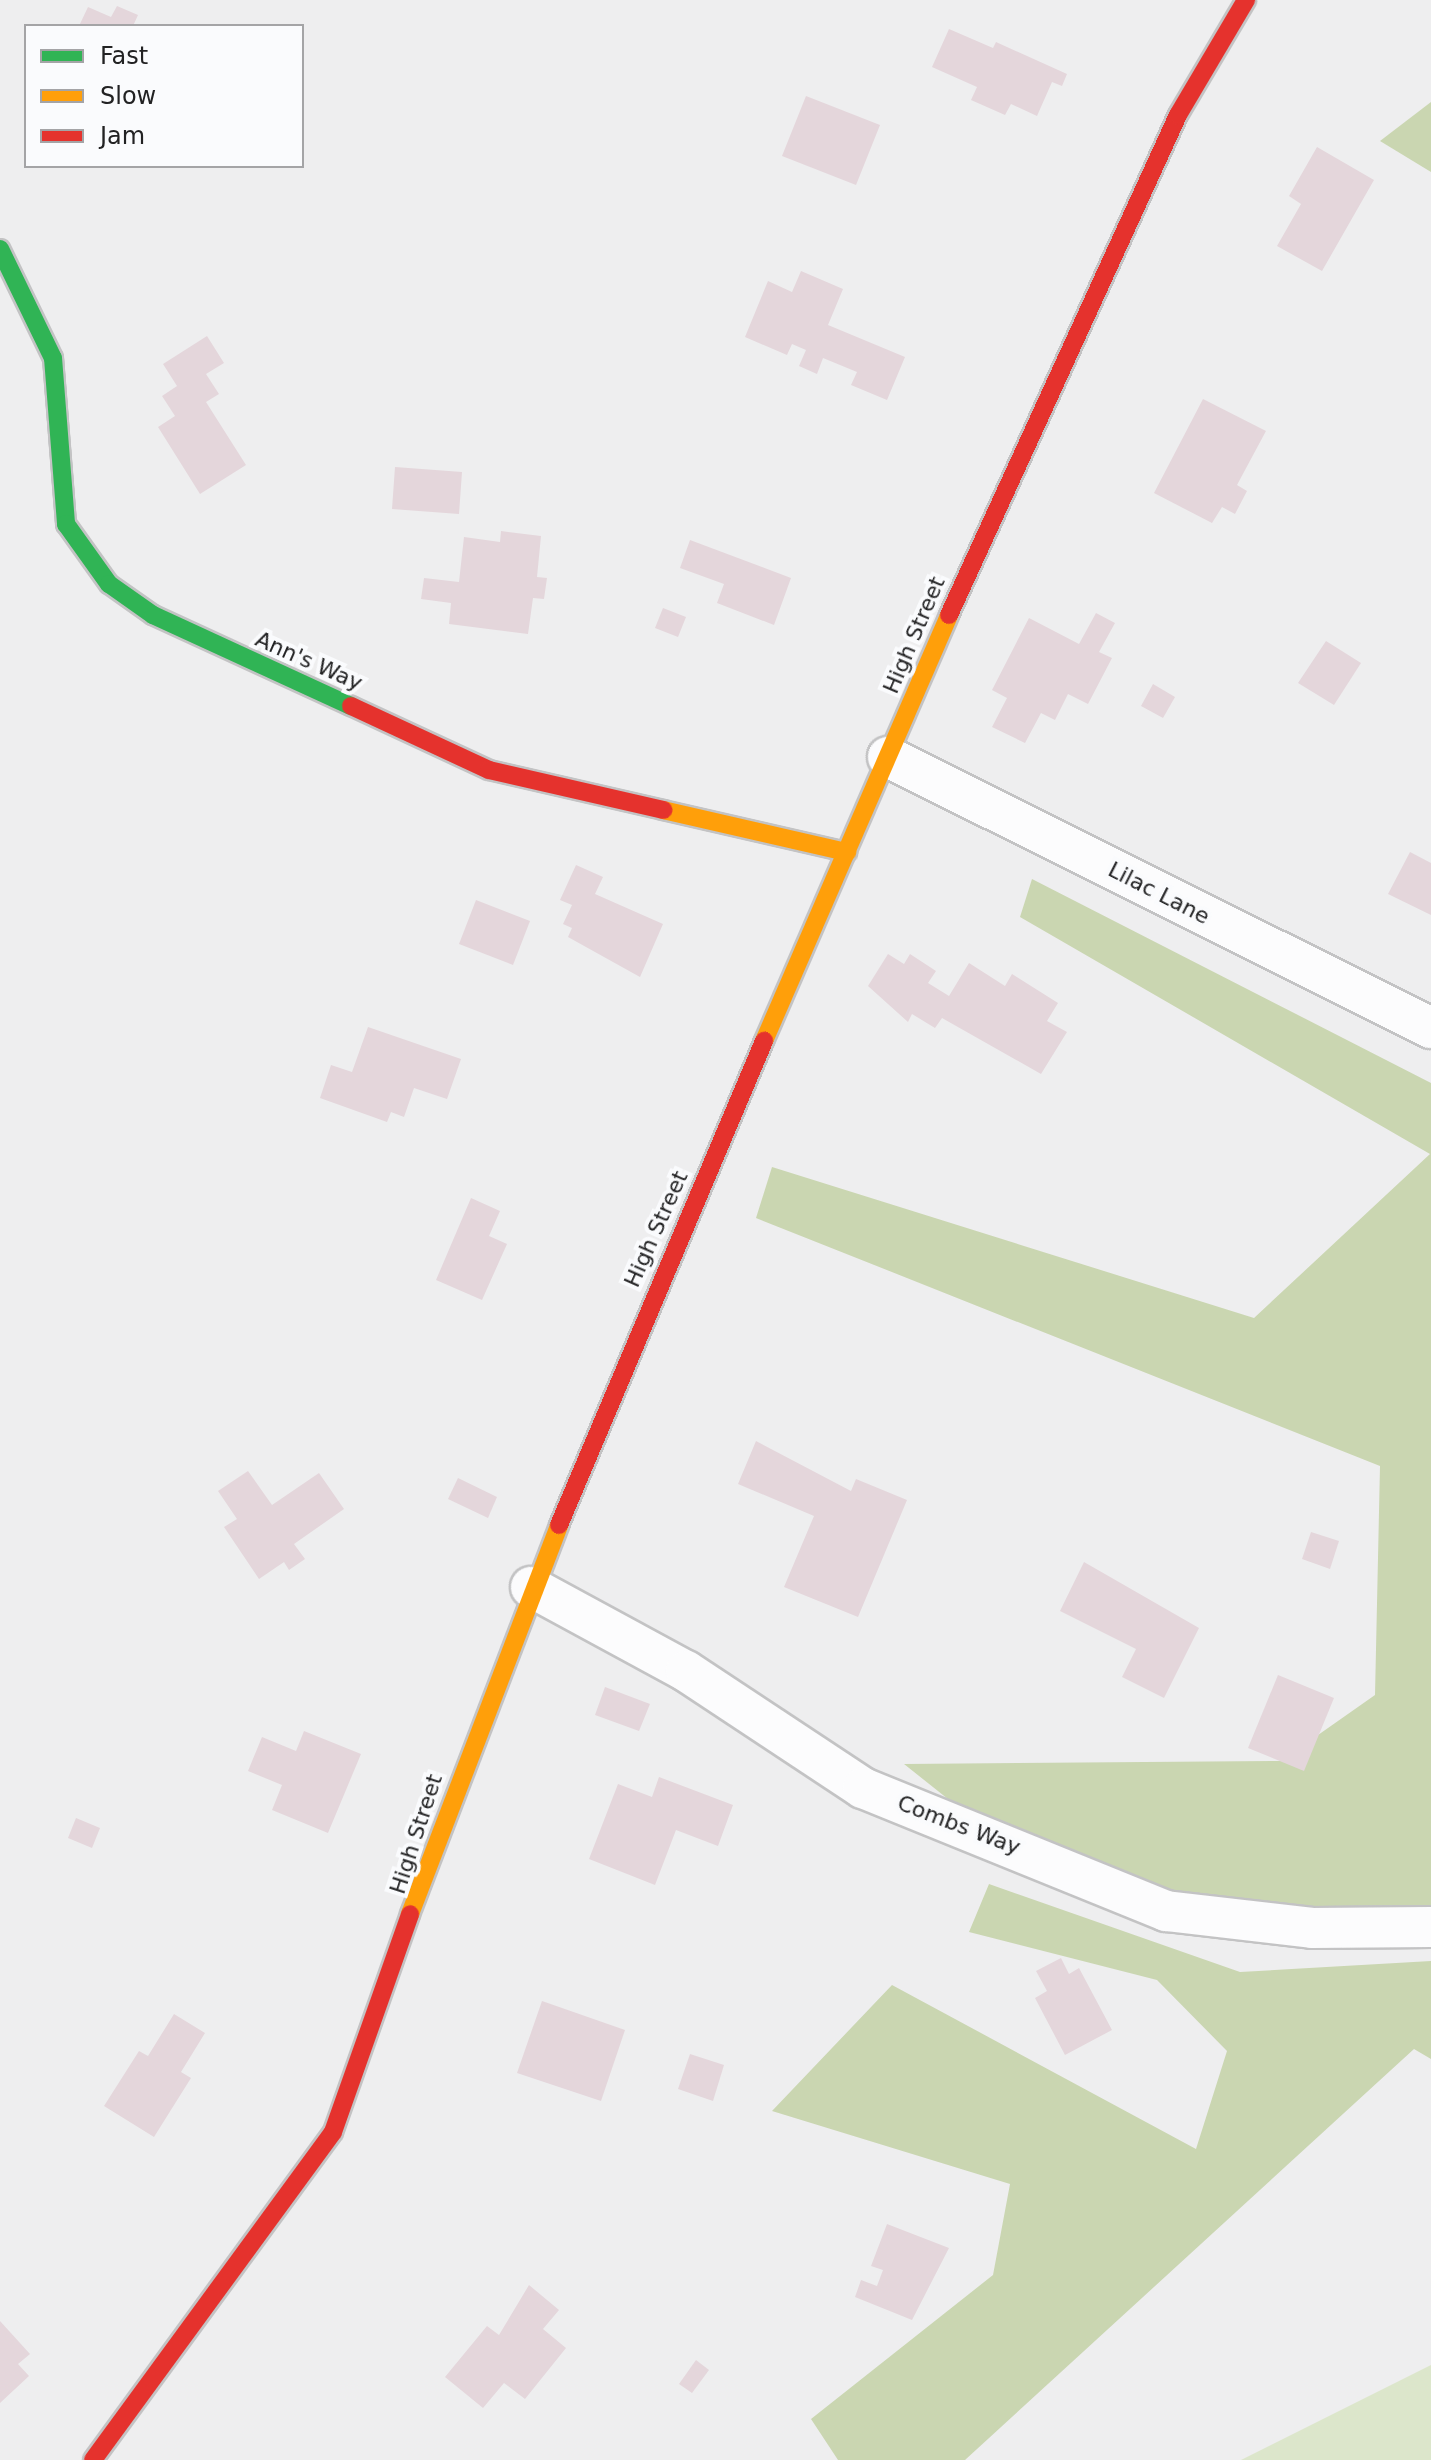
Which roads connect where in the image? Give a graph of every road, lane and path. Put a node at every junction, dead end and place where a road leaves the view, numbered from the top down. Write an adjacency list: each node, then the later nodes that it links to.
1 (1246, 0): 3 (street, High Street)
2 (0, 249): 4 (street, Ann's Way)
3 (888, 757): 4 (street, High Street); 5 (street, Lilac Lane)
4 (847, 852): 6 (street, High Street)
5 (1431, 1028)
6 (531, 1587): 7 (street, Combs Way); 8 (street, High Street)
7 (1431, 1927)
8 (93, 2460)

